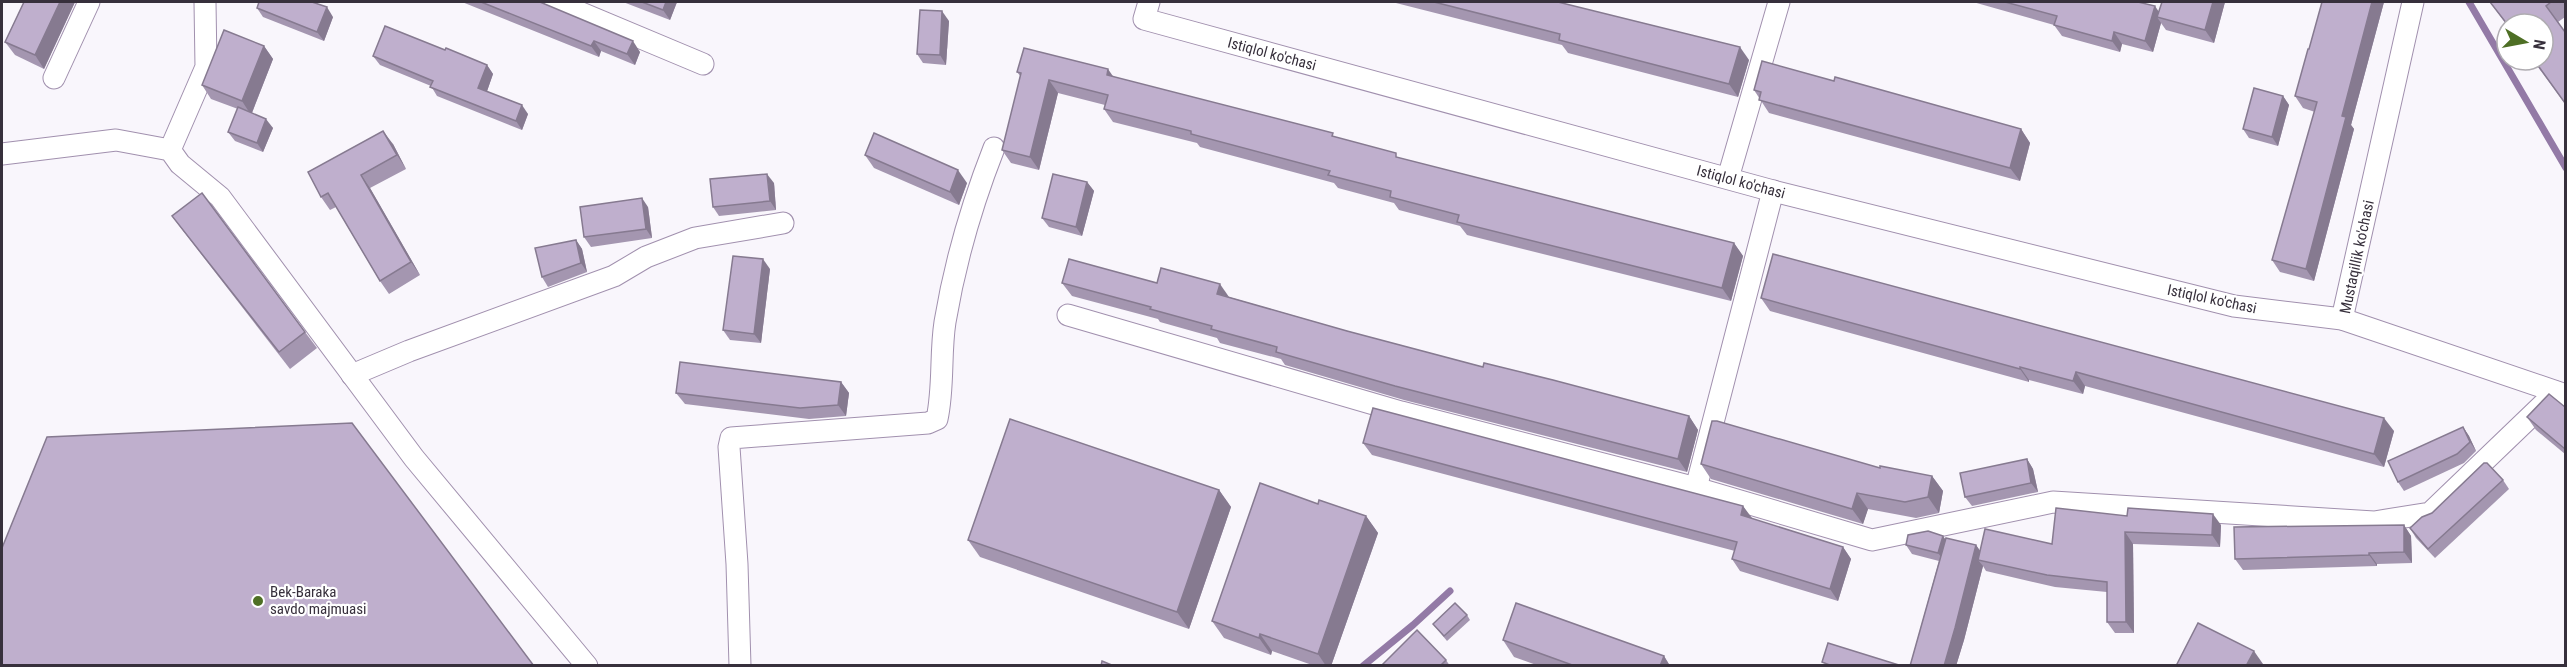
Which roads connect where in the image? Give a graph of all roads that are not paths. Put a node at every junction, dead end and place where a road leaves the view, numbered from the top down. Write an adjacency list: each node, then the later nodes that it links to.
1 (88, 2): 8 (street)
2 (205, 2): 10 (street)
3 (555, 2): 7 (street)
4 (1779, 2): 12 (street)
5 (2413, 2): 16 (street, Mustaqillik ko'chasi)
6 (1147, 10): 12 (street, Istiqlol ko'chasi)
7 (703, 64)
8 (54, 78)
9 (994, 148): 21 (street)
10 (170, 150): 11 (street); 17 (street)
11 (2, 154)
12 (1728, 178): 13 (street, Istiqlol ko'chasi)
13 (1773, 191): 16 (street, Istiqlol ko'chasi); 19 (street)
14 (783, 223): 17 (street)
15 (1068, 315): 19 (street)
16 (2342, 320): 18 (street, Mustaqillik ko'chasi)
17 (352, 375): 20 (street)
18 (2560, 393): 19 (street)
19 (1696, 488)
20 (586, 666)
21 (740, 666)

